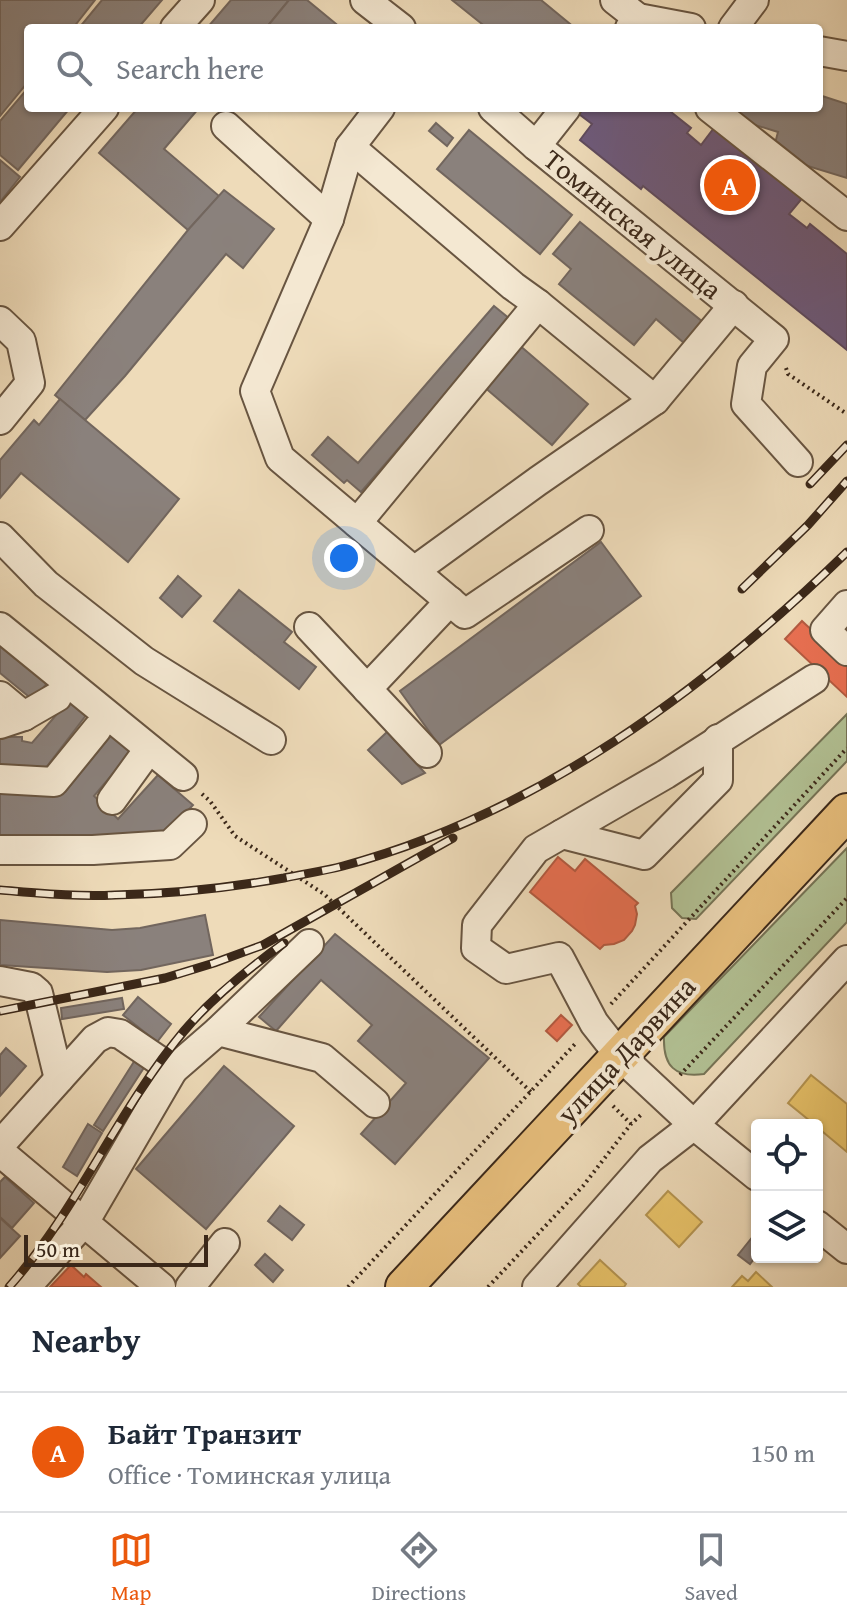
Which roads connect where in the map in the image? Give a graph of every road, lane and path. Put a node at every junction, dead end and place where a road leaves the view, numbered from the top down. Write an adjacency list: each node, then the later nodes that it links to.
1 (200, 0): 6 (street)
2 (365, 0): 7 (street)
3 (615, 0): 5 (street)
4 (754, 0): 8 (street)
5 (634, 23)
6 (179, 24)
7 (396, 24)
8 (736, 24)
9 (823, 52): 10 (street)
10 (847, 56)
11 (100, 112): 21 (street)
12 (377, 112): 18 (street)
13 (498, 112): 17 (street, Томинская улица)
14 (563, 112): 17 (street)
15 (715, 112): 19 (street)
16 (226, 126): 20 (street)
17 (536, 146): 23 (street, Томинская улица)
18 (350, 147): 20 (street); 22 (street)
19 (847, 216)
20 (329, 219): 30 (street)
21 (0, 226)
22 (538, 304): 26 (street); 30 (street)
23 (734, 305): 25 (street, Томинская улица); 26 (street)
24 (0, 321): 28 (street)
25 (774, 339): 27 (path); 29 (street)
26 (655, 400): 33 (street)
27 (847, 414)
28 (0, 420)
29 (798, 462)
30 (357, 523): 33 (street)
31 (589, 530): 34 (street)
32 (0, 537): 46 (street)
33 (414, 571): 34 (street)
34 (450, 601): 40 (street)
35 (847, 605): 38 (street)
36 (0, 627): 47 (street)
37 (309, 627): 40 (street)
38 (847, 651)
39 (814, 679): 45 (street)
40 (367, 689): 48 (street)
41 (0, 696): 43 (street)
42 (57, 697): 43 (street)
43 (12, 720)
44 (97, 729): 50 (street)
45 (718, 739): 54 (street); 54 (street)
46 (271, 740)
47 (149, 749): 49 (street); 51 (street)
48 (427, 753)
49 (183, 776): 63 (path)
50 (0, 779)
51 (112, 800)
52 (847, 812): 60 (main road, улица Дарвина)
53 (192, 824): 55 (street)
54 (562, 834): 60 (street)
55 (0, 850)
56 (309, 944): 59 (street)
57 (847, 960): 65 (street)
58 (0, 981): 62 (street)
59 (218, 1031): 61 (street); 64 (street)
60 (620, 1056): 65 (street); 76 (main road, улица Дарвина)
61 (173, 1070): 62 (street); 69 (street)
62 (59, 1079): 66 (street)
63 (531, 1092)
64 (375, 1103)
65 (694, 1125): 68 (street); 77 (street)
66 (0, 1145)
67 (0, 1152): 69 (street)
68 (751, 1171)
69 (85, 1221): 73 (street); 74 (street)
70 (823, 1230): 72 (street)
71 (225, 1243): 75 (street)
72 (847, 1249)
73 (26, 1287)
74 (161, 1287)
75 (190, 1287)
76 (404, 1287)
77 (537, 1287)

